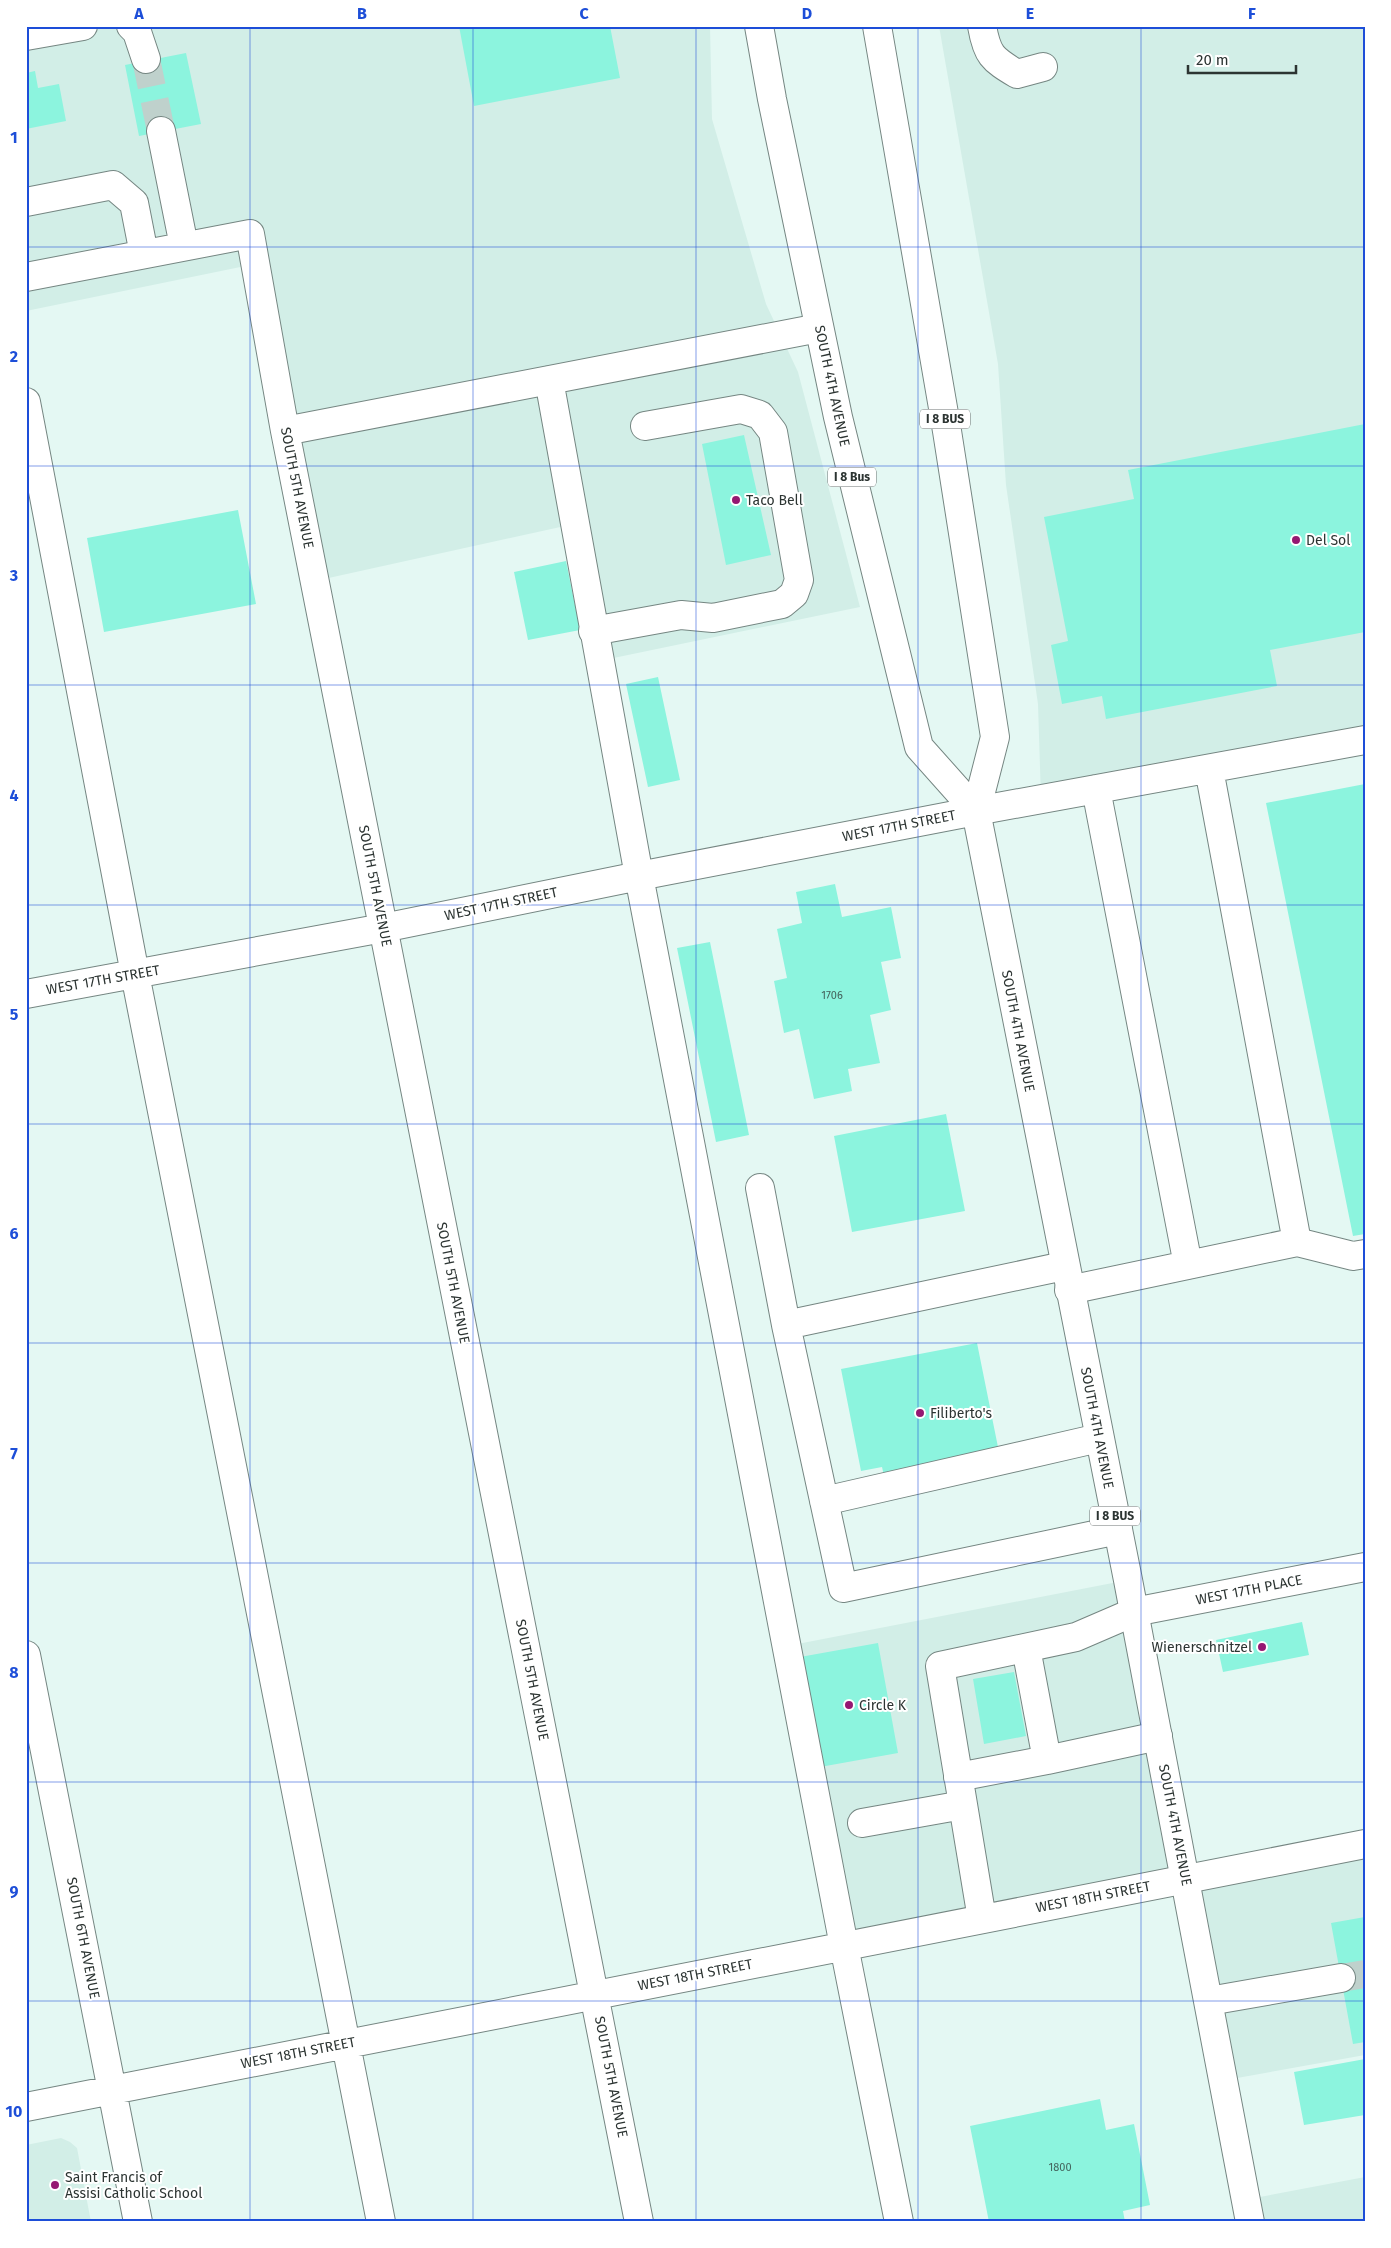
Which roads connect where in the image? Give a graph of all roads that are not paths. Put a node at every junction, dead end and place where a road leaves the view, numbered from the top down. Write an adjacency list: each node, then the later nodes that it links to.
1 (82, 26): 6 (street)
2 (131, 26): 7 (street)
3 (759, 26): 14 (street, SOUTH 4TH AVENUE / I 8 Bus)
4 (876, 26): 23 (street, SOUTH 4TH AVENUE / I 8 BUS)
5 (982, 26): 8 (street)
6 (26, 36)
7 (146, 59)
8 (1043, 67)
9 (161, 132): 11 (street)
10 (26, 202): 12 (street)
11 (184, 246): 12 (street); 18 (street, SOUTH 5TH AVENUE)
12 (144, 254): 13 (street)
13 (26, 277)
14 (819, 328): 15 (street); 23 (street, SOUTH 4TH AVENUE / I 8 Bus)
15 (549, 380): 18 (street); 19 (street)
16 (26, 402): 26 (street)
17 (645, 426): 19 (street)
18 (285, 431): 25 (street, SOUTH 5TH AVENUE)
19 (593, 631): 24 (street)
20 (1365, 740): 21 (street, WEST 17TH STREET)
21 (1209, 769): 22 (street, WEST 17TH STREET); 29 (street)
22 (1096, 789): 23 (street, WEST 17TH STREET); 31 (street)
23 (976, 811): 24 (street, WEST 17TH STREET); 32 (street, SOUTH 4TH AVENUE / I 8 BUS)
24 (639, 876): 25 (street, WEST 17TH STREET); 49 (street)
25 (383, 928): 26 (street, WEST 17TH STREET); 51 (street, SOUTH 5TH AVENUE)
26 (135, 974): 27 (street, WEST 17TH STREET); 53 (street)
27 (26, 994)
28 (760, 1188): 33 (street)
29 (1297, 1242): 30 (street); 31 (street)
30 (1365, 1254)
31 (1188, 1265): 32 (street)
32 (1067, 1278): 33 (street); 34 (street, SOUTH 4TH AVENUE / I 8 BUS)
33 (786, 1325): 35 (street)
34 (1099, 1438): 35 (street); 36 (street, SOUTH 4TH AVENUE / I 8 BUS)
35 (824, 1501): 36 (street)
36 (1118, 1530): 38 (street, SOUTH 4TH AVENUE / I 8 BUS)
37 (1365, 1567): 38 (street, WEST 17TH PLACE)
38 (1134, 1612): 39 (street, WEST 17TH PLACE); 41 (street, SOUTH 4TH AVENUE / I 8 BUS)
39 (1026, 1648): 42 (street); 43 (street, WEST 17TH PLACE)
40 (26, 1655): 54 (street, SOUTH 6TH AVENUE)
41 (1158, 1736): 42 (street); 47 (street, SOUTH 4TH AVENUE / I 8 BUS)
42 (1047, 1760): 43 (street)
43 (958, 1778): 44 (street)
44 (963, 1805): 45 (street); 48 (street)
45 (862, 1823)
46 (1365, 1844): 47 (street, WEST 18TH STREET)
47 (1185, 1879): 48 (street, WEST 18TH STREET); 52 (street, SOUTH 4TH AVENUE / I 8 BUS)
48 (982, 1919): 49 (street, WEST 18TH STREET)
49 (844, 1946): 51 (street, WEST 18TH STREET); 59 (street)
50 (1341, 1978): 52 (street)
51 (595, 1995): 53 (street, WEST 18TH STREET); 58 (street, SOUTH 5TH AVENUE)
52 (1209, 2001): 60 (street, SOUTH 4TH AVENUE / I 8 BUS)
53 (346, 2044): 54 (street, WEST 18TH STREET); 57 (street)
54 (113, 2090): 55 (street, WEST 18TH STREET); 56 (street, SOUTH 6TH AVENUE)
55 (26, 2107)
56 (138, 2222)
57 (381, 2222)
58 (639, 2222)
59 (899, 2222)
60 (1250, 2222)

